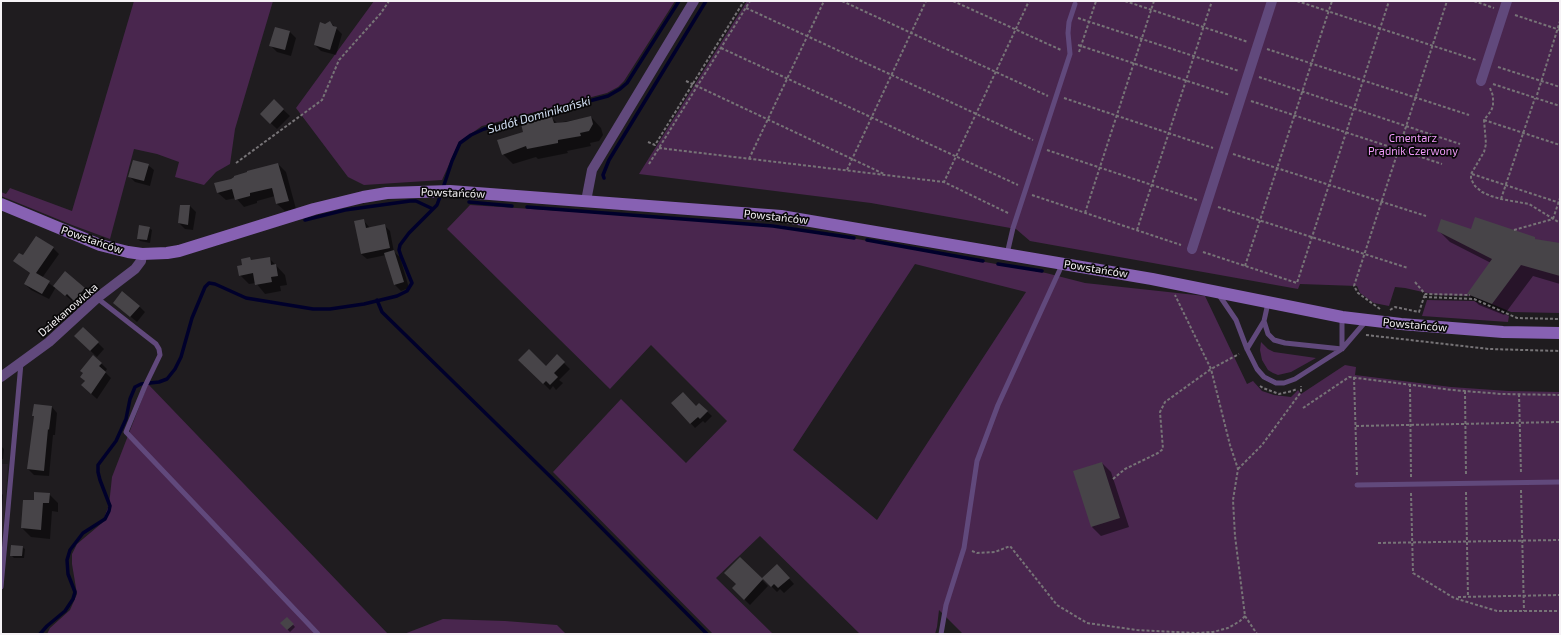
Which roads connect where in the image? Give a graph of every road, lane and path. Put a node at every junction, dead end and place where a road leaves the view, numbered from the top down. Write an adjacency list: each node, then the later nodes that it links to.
1 (389, 1): 83 (path)
2 (694, 1): 98 (street)
3 (744, 1): 51 (path)
4 (750, 1): 21 (path)
5 (824, 1): 31 (path)
6 (842, 1): 30 (path)
7 (926, 1): 30 (path)
8 (953, 1): 29 (path)
9 (1029, 1): 29 (path)
10 (1125, 1): 22 (path)
11 (1154, 1): 22 (path)
12 (1212, 1): 26 (path)
13 (1272, 1): 35 (street)
14 (1297, 1): 23 (path)
15 (1332, 1): 23 (path)
16 (1389, 1): 27 (path)
17 (1447, 1): 34 (path)
18 (1474, 1): 20 (path)
19 (1075, 4): 33 (lane)
20 (1505, 6): 28 (path); 39 (street)
21 (746, 8): 31 (path); 36 (path)
22 (1151, 10): 26 (path); 32 (path)
23 (1329, 11): 27 (path); 41 (path)
24 (1089, 21): 32 (path)
25 (1560, 21): 28 (path)
26 (1203, 28): 35 (path); 38 (path)
27 (1380, 28): 34 (path); 49 (path)
28 (1559, 29): 50 (path)
29 (1015, 30): 37 (path); 42 (path)
30 (911, 33): 42 (path); 43 (path)
31 (808, 36): 43 (path); 45 (path)
32 (1142, 39): 38 (path); 40 (path)
33 (1069, 42): 37 (lane); 40 (path)
34 (1432, 45): 39 (path); 58 (path)
35 (1257, 46): 41 (path); 44 (street)
36 (722, 48): 45 (path); 53 (path)
37 (1070, 54): 57 (lane)
38 (1194, 56): 44 (path); 48 (path)
39 (1486, 63): 46 (street); 50 (path)
40 (1134, 64): 48 (path); 64 (path)
41 (1311, 64): 49 (path); 55 (path)
42 (996, 72): 57 (path); 62 (path)
43 (892, 74): 62 (path); 66 (path)
44 (1248, 74): 55 (path); 59 (street)
45 (787, 78): 66 (path); 67 (path)
46 (1480, 80): 68 (path)
47 (686, 81): 51 (path)
48 (1186, 81): 59 (path); 70 (path)
49 (1363, 81): 58 (path); 61 (path)
50 (1541, 81): 54 (path); 56 (path)
51 (693, 84): 53 (path); 73 (path)
52 (1493, 84): 56 (path)
53 (698, 87): 67 (path); 77 (path)
54 (1560, 87)
55 (1302, 91): 61 (path); 65 (path)
56 (1536, 96): 60 (path); 72 (path)
57 (1057, 97): 64 (path); 76 (lane)
58 (1415, 97): 63 (path); 69 (path)
59 (1240, 98): 65 (path); 79 (street)
60 (1560, 106)
61 (1354, 109): 69 (path); 71 (path)
62 (976, 114): 76 (path); 80 (path)
63 (1469, 115)
64 (1117, 116): 70 (path); 86 (path)
65 (1294, 116): 71 (path); 87 (path)
66 (872, 117): 80 (path); 82 (path)
67 (768, 120): 81 (path); 82 (path)
68 (1484, 120): 72 (path); 89 (path)
69 (1406, 125): 74 (path); 78 (path)
70 (1169, 133): 79 (path); 92 (path)
71 (1346, 133): 78 (path); 93 (path)
72 (1523, 133): 75 (path); 94 (path)
73 (648, 142)
74 (1460, 144)
75 (1560, 145)
76 (1041, 146): 86 (path); 95 (lane)
77 (659, 148): 81 (path); 84 (path)
78 (1398, 150): 85 (path); 99 (path)
79 (1224, 151): 87 (path); 100 (street)
80 (956, 156): 91 (path); 95 (path)
81 (749, 159): 88 (path)
82 (852, 159): 88 (path); 90 (path)
83 (236, 163)
84 (649, 164)
85 (1442, 164)
86 (1100, 168): 92 (path); 103 (path)
87 (1277, 168): 93 (path); 107 (path)
88 (847, 170): 90 (path)
89 (1471, 174): 94 (path); 97 (path)
90 (887, 176): 91 (path)
91 (944, 182): 105 (path)
92 (1152, 185): 100 (path); 109 (path)
93 (1329, 185): 99 (path); 111 (path)
94 (1506, 185): 97 (path); 101 (path)
95 (1026, 191): 103 (path); 105 (lane)
96 (1560, 198): 101 (path)
97 (1501, 199): 106 (path)
98 (586, 201): 113 (street, Powstańców); 114 (street, Powstańców)
99 (1381, 202): 104 (path); 115 (path)
100 (1207, 203): 107 (path); 112 (street)
101 (1559, 203): 106 (path)
102 (1, 204): 113 (street, Powstańców)
103 (1085, 213): 109 (path)
104 (1426, 216)
105 (1017, 217): 114 (lane)
106 (1553, 219): 108 (path); 110 (path)
107 (1260, 220): 111 (path); 117 (path)
108 (1560, 223)
109 (1137, 230): 112 (path)
110 (1514, 230)
111 (1312, 237): 115 (path); 117 (path)
112 (1192, 249): 117 (path)
113 (142, 254): 124 (street, Dziekanowicka)
114 (1007, 254): 116 (street, Powstańców)
115 (1365, 254): 118 (path); 127 (path)
116 (1063, 264): 119 (street, Powstańców); 162 (lane)
117 (1244, 266)
118 (1408, 268)
119 (1168, 282): 121 (street, Powstańców); 138 (path)
120 (1415, 282): 123 (path)
121 (1217, 292): 125 (street, Powstańców); 134 (lane)
122 (1470, 295): 123 (path)
123 (1424, 296): 126 (path); 129 (path)
124 (97, 298): 137 (street, Dziekanowicka); 173 (lane)
125 (1268, 303): 128 (street, Powstańców); 131 (lane)
126 (1395, 307)
127 (1381, 310)
128 (1342, 317): 130 (street, Powstańców); 135 (lane)
129 (1560, 319)
130 (1366, 320): 132 (street, Powstańców); 135 (lane)
131 (1264, 321): 134 (lane); 135 (lane)
132 (1560, 333)
133 (1361, 340): 136 (path)
134 (1247, 349): 138 (path); 141 (lane)
135 (1342, 349): 141 (lane)
136 (1560, 351)
137 (21, 362): 139 (street, Dziekanowicka); 164 (lane)
138 (1211, 369): 152 (path); 153 (path)
139 (1, 377)
140 (1354, 377): 144 (path); 147 (path); 151 (path)
141 (1295, 379): 143 (path)
142 (1258, 383): 143 (path)
143 (1301, 386): 152 (path)
144 (1465, 391): 145 (path); 150 (path)
145 (1519, 394): 146 (path); 148 (path)
146 (1560, 395)
147 (1303, 408)
148 (1520, 422): 149 (path); 150 (path); 155 (path)
149 (1560, 422)
150 (1465, 424): 151 (path); 156 (path)
151 (1356, 426): 157 (path)
152 (1238, 469): 171 (path)
153 (1113, 479)
154 (1560, 482): 155 (lane)
155 (1521, 483): 156 (lane); 158 (path)
156 (1466, 484): 157 (lane); 160 (path)
157 (1357, 485)
158 (1522, 540): 159 (path); 160 (path); 166 (path)
159 (1560, 540)
160 (1467, 541): 161 (path); 167 (path)
161 (1378, 543)
162 (964, 548): 172 (path); 174 (lane)
163 (1413, 573): 168 (path)
164 (1, 587)
165 (1560, 595): 166 (path)
166 (1524, 596): 167 (path); 169 (path)
167 (1468, 597): 168 (path)
168 (1454, 598): 169 (path)
169 (1524, 611): 170 (path)
170 (1560, 611)
171 (1245, 616): 172 (path); 175 (path)
172 (1161, 632)
173 (318, 634)
174 (941, 634)
175 (1257, 634)

